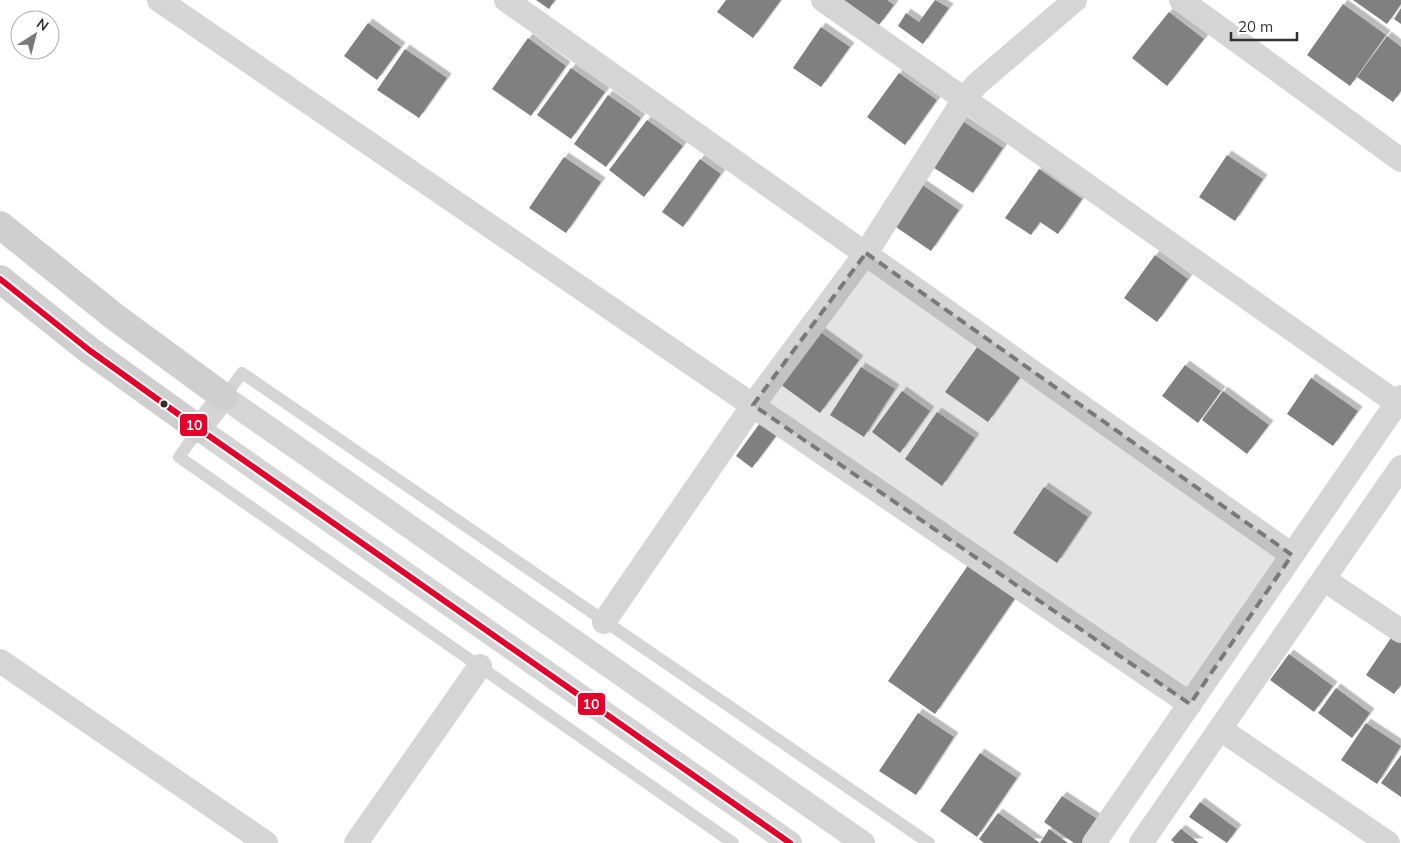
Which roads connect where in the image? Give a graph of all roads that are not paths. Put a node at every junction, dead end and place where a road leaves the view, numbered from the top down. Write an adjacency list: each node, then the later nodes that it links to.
1 (159, 0): 13 (street)
2 (506, 0): 9 (street)
3 (823, 0): 6 (street)
4 (1075, 0): 6 (street)
5 (1181, 0): 7 (street)
6 (965, 98): 9 (street); 12 (street)
7 (1401, 160)
8 (0, 225): 11 (main road)
9 (866, 252): 13 (street); 16 (street)
10 (0, 279): 14 (main road)
11 (224, 397): 14 (street); 18 (lane); 28 (street)
12 (1399, 400): 16 (street)
13 (753, 405): 18 (street); 22 (street)
14 (198, 429): 21 (lane); 27 (street)
15 (1401, 468): 17 (street)
16 (1292, 555): 22 (street)
17 (1325, 580): 19 (street); 23 (street)
18 (604, 622): 29 (lane)
19 (1401, 631)
20 (0, 661): 24 (street)
21 (480, 666): 25 (street); 26 (lane)
22 (1190, 704): 30 (street)
23 (1220, 729): 31 (street); 32 (street)
24 (266, 843)
25 (356, 843)
26 (733, 843)
27 (790, 843)
28 (863, 843)
29 (929, 843)
30 (1094, 843)
31 (1141, 843)
32 (1388, 843)

